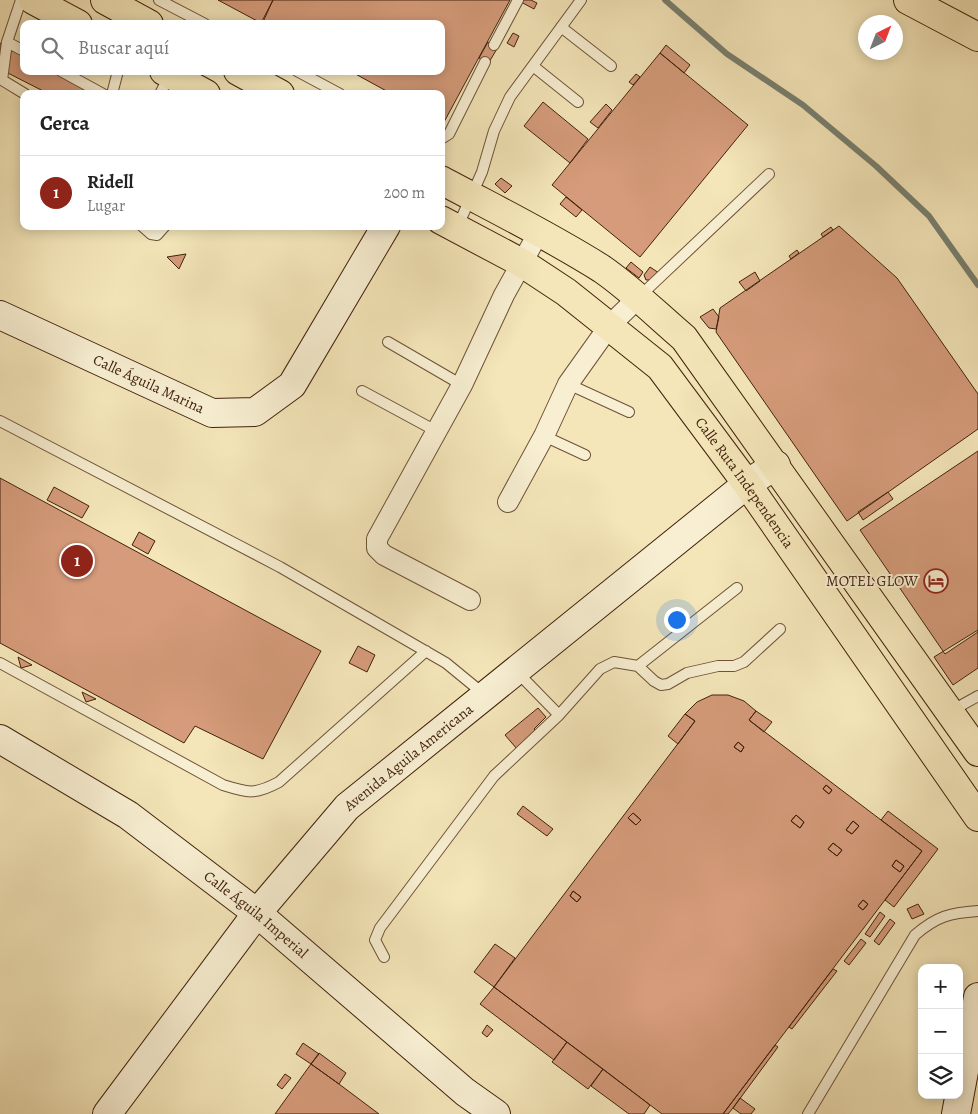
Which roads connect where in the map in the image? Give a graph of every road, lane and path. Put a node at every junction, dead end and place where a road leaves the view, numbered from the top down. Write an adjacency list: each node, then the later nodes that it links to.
1 (21, 0): 13 (lane)
2 (33, 0): 9 (main road)
3 (105, 0): 8 (main road)
4 (159, 0): 10 (lane)
5 (518, 0): 14 (lane)
6 (581, 0): 11 (lane)
7 (908, 0): 12 (main road)
8 (134, 15)
9 (70, 20)
10 (197, 20)
11 (561, 27): 17 (lane); 18 (lane)
12 (978, 37)
13 (7, 42): 15 (lane); 29 (lane)
14 (494, 45)
15 (20, 49)
16 (485, 62): 31 (lane)
17 (533, 66): 30 (lane); 34 (lane)
18 (611, 66)
19 (68, 75): 24 (lane)
20 (117, 75): 25 (lane)
21 (245, 75): 27 (main road)
22 (304, 75): 28 (lane)
23 (167, 78): 26 (main road)
24 (96, 90)
25 (113, 90)
26 (196, 90)
27 (273, 90)
28 (333, 90)
29 (20, 91)
30 (578, 102)
31 (445, 137)
32 (769, 174): 41 (lane)
33 (445, 182): 34 (main road)
34 (470, 195): 35 (lane); 39 (main road)
35 (449, 224): 40 (main road, Calle Ruta Independencia)
36 (146, 230): 37 (lane)
37 (161, 230)
38 (384, 230): 42 (street, Calle Águila Marina)
39 (539, 232): 40 (street); 41 (main road)
40 (522, 264): 43 (main road, Calle Ruta Independencia); 46 (street)
41 (638, 298): 43 (street); 53 (main road)
42 (0, 316)
43 (610, 325): 45 (street); 54 (main road, Calle Ruta Independencia)
44 (388, 342): 46 (lane)
45 (568, 384): 48 (lane); 51 (street)
46 (462, 385): 50 (street)
47 (362, 391): 50 (lane)
48 (629, 412)
49 (0, 421): 59 (lane)
50 (436, 431): 57 (street)
51 (544, 436): 52 (lane); 55 (street)
52 (584, 455)
53 (776, 465): 54 (street, Avenida Aguila Americana); 65 (main road)
54 (747, 484): 62 (street, Avenida Aguila Americana); 69 (main road, Calle Ruta Independencia)
55 (508, 502)
56 (737, 588): 61 (lane)
57 (470, 600)
58 (780, 629): 61 (lane)
59 (426, 651): 60 (lane); 63 (lane)
60 (0, 663)
61 (638, 666): 66 (lane)
62 (516, 671): 63 (street, Avenida Aguila Americana); 66 (lane)
63 (486, 695): 71 (street, Avenida Aguila Americana)
64 (978, 696): 65 (lane)
65 (951, 711): 68 (main road)
66 (559, 715): 72 (lane)
67 (0, 739): 71 (street, Calle Águila Imperial)
68 (978, 752)
69 (978, 817)
70 (978, 911): 76 (lane)
71 (258, 913): 74 (street, Avenida Aguila Americana); 75 (street, Calle Águila Imperial)
72 (384, 957)
73 (978, 997): 77 (street)
74 (107, 1114)
75 (496, 1114)
76 (808, 1114)
77 (956, 1114)

